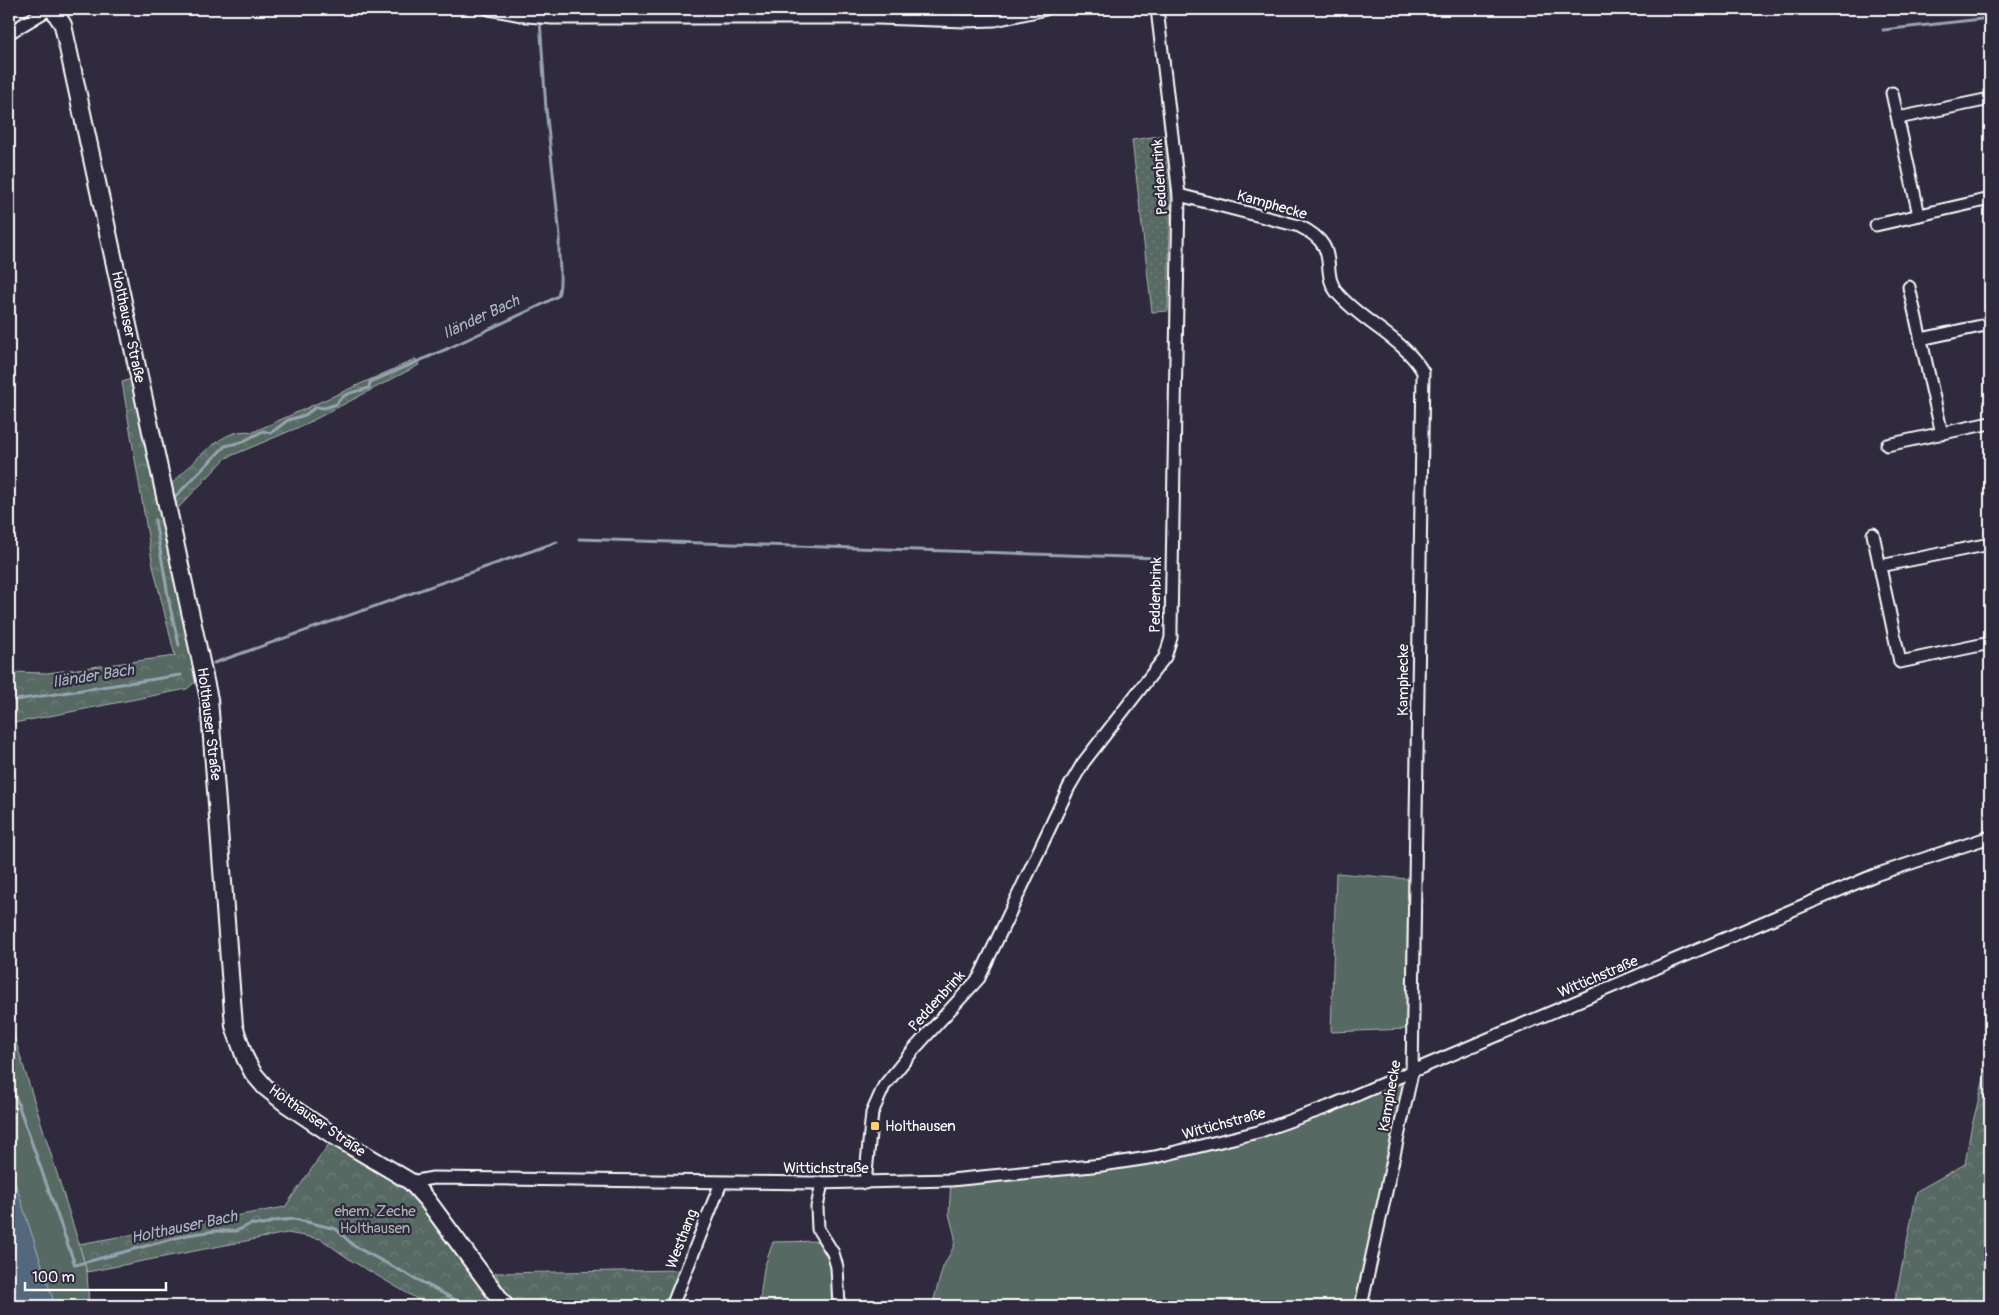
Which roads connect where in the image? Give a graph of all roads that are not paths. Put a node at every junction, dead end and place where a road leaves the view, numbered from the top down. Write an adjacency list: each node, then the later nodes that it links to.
1 (49, 9): 6 (street)
2 (53, 9): 26 (street, Holthauser Straße)
3 (489, 9): 4 (street)
4 (1046, 9)
5 (1157, 9): 10 (street, Peddenbrink)
6 (9, 32)
7 (1892, 93): 9 (street)
8 (1990, 100): 9 (street)
9 (1898, 118): 12 (street)
10 (1179, 194): 25 (street, Kamphecke); 29 (street, Peddenbrink)
11 (1990, 199): 12 (street)
12 (1920, 215): 13 (street)
13 (1876, 225)
14 (1910, 287): 16 (street)
15 (1990, 324): 16 (street)
16 (1921, 338): 18 (street)
17 (1990, 424): 18 (street)
18 (1942, 434): 19 (street)
19 (1887, 445)
20 (1873, 534): 22 (street)
21 (1990, 544): 22 (street)
22 (1880, 566): 23 (street)
23 (1990, 643)
24 (1990, 837): 25 (street, Wittichstraße)
25 (1412, 1073): 29 (street, Wittichstraße); 33 (street, Kamphecke)
26 (411, 1182): 27 (street, Wittichstraße); 30 (street, Holthauser Straße)
27 (721, 1183): 28 (street, Wittichstraße); 31 (street, Westhang)
28 (822, 1183): 29 (street, Wittichstraße); 32 (street)
29 (865, 1183)
30 (505, 1306)
31 (672, 1306)
32 (839, 1306)
33 (1361, 1306)

